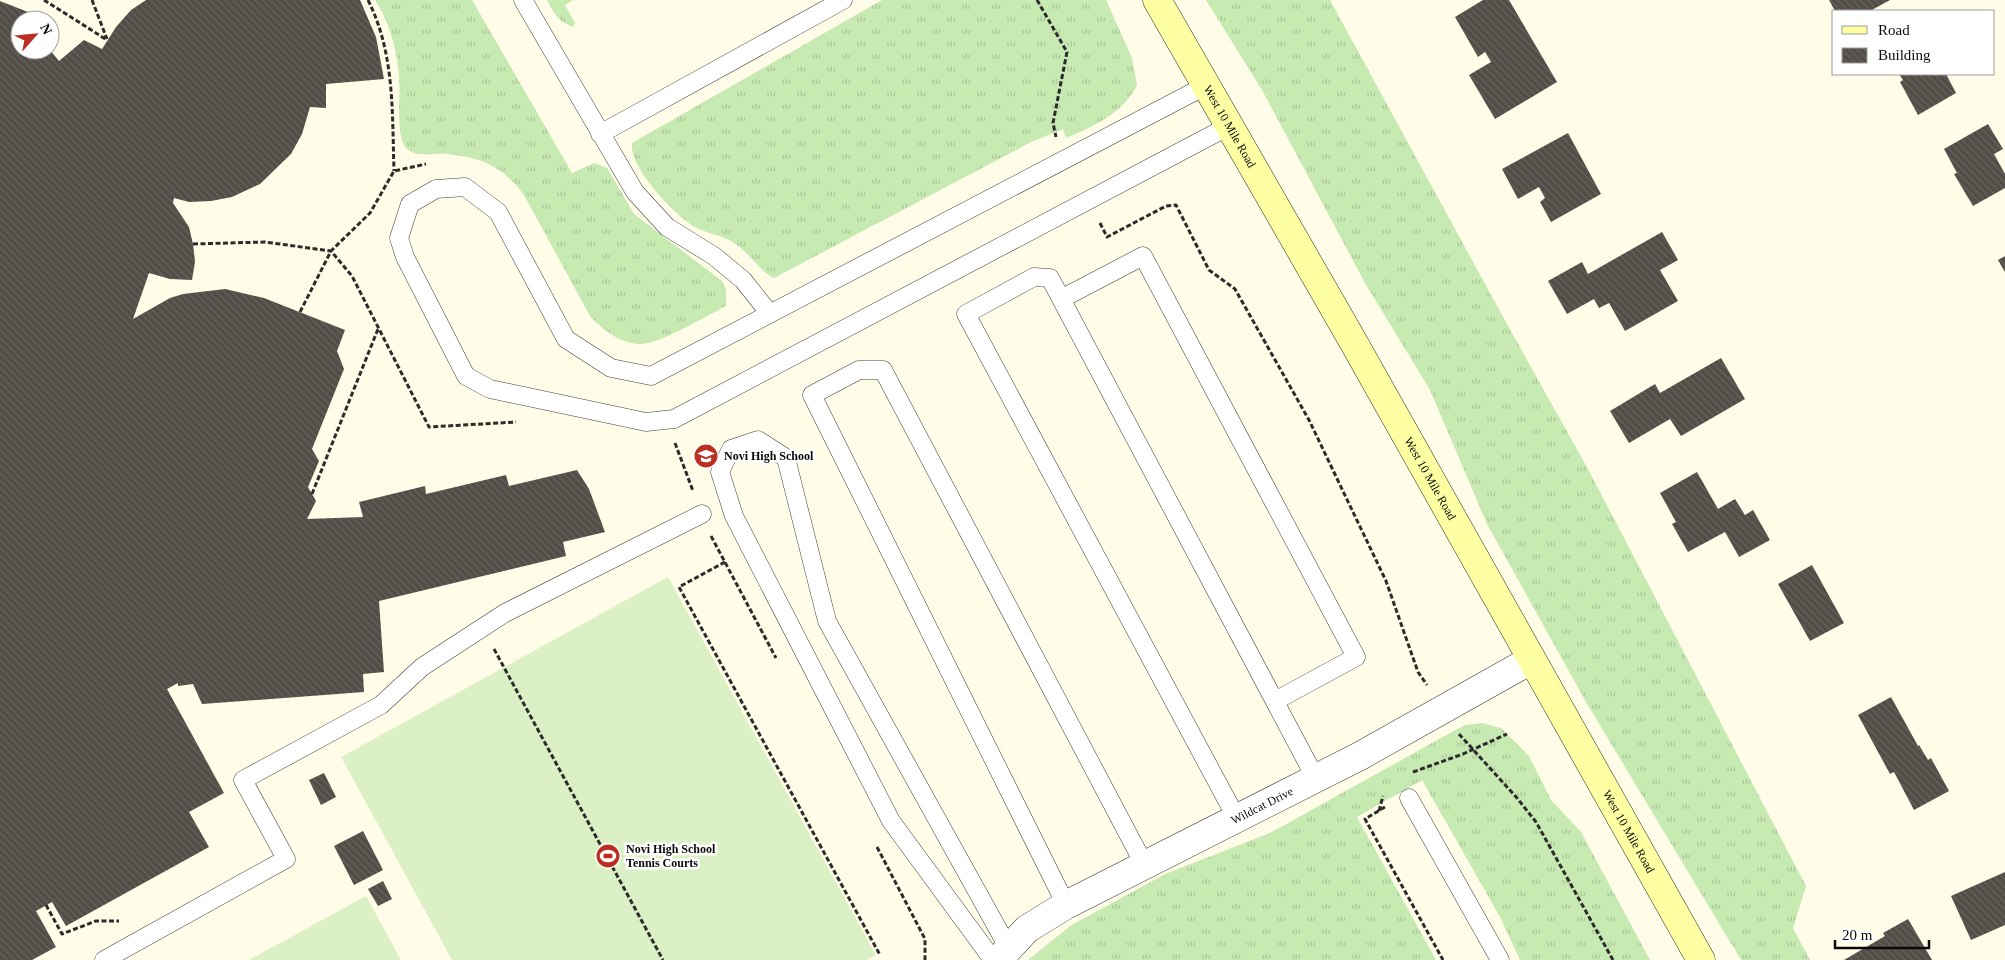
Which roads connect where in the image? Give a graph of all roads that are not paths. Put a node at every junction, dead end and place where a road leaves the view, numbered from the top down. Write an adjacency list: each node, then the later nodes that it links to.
1 (523, 0): 6 (lane)
2 (843, 0): 6 (lane)
3 (1157, 0): 4 (main road, West 10 Mile Road)
4 (1205, 86): 5 (main road, West 10 Mile Road); 8 (lane)
5 (1229, 126): 8 (lane); 10 (main road, West 10 Mile Road)
6 (600, 134): 8 (lane)
7 (1061, 299): 11 (lane); 11 (lane); 14 (lane)
8 (770, 314)
9 (702, 514): 18 (lane)
10 (1532, 660): 12 (street, Wildcat Drive); 20 (main road, West 10 Mile Road)
11 (1275, 701): 12 (lane)
12 (1316, 778): 14 (street, Wildcat Drive)
13 (1409, 798): 19 (lane)
14 (1237, 820): 15 (street, Wildcat Drive)
15 (1144, 866): 16 (street, Wildcat Drive); 16 (lane)
16 (1066, 905): 17 (street, Wildcat Drive)
17 (1000, 956): 17 (lane)
18 (104, 960)
19 (1500, 960)
20 (1701, 960)

